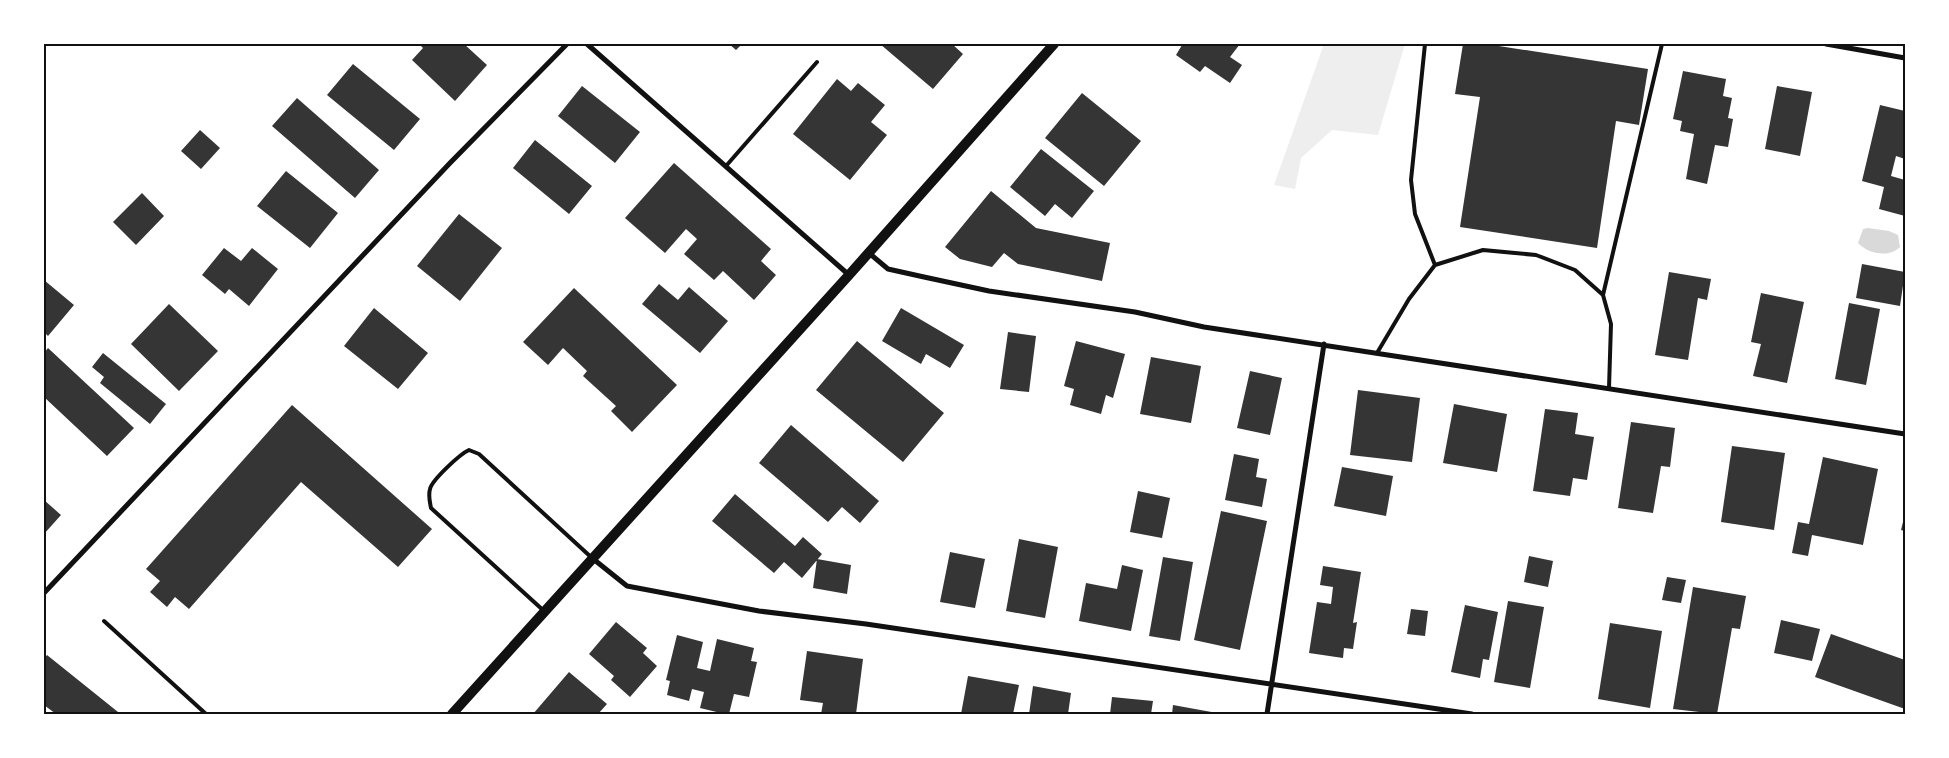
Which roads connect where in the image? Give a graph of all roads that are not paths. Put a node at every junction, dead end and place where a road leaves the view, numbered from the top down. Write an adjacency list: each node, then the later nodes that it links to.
1 (566, 44): 19 (street)
2 (587, 44): 9 (street)
3 (1054, 44): 10 (main road)
4 (1425, 44): 11 (lane)
5 (1662, 44): 13 (lane)
6 (1826, 44): 7 (street)
7 (1905, 58)
8 (817, 62): 9 (lane)
9 (726, 166): 12 (street)
10 (868, 253): 12 (main road); 14 (street)
11 (1435, 265): 13 (lane); 15 (lane)
12 (849, 275): 18 (main road)
13 (1604, 295): 16 (lane)
14 (1324, 344): 15 (street); 22 (street)
15 (1377, 352): 16 (street)
16 (1610, 388): 17 (street)
17 (1905, 434)
18 (592, 558): 20 (main road); 20 (lane); 22 (street)
19 (44, 593)
20 (544, 611): 24 (main road)
21 (104, 622): 23 (lane)
22 (1272, 684): 25 (street); 26 (street)
23 (206, 714)
24 (452, 714)
25 (1267, 714)
26 (1472, 714)

